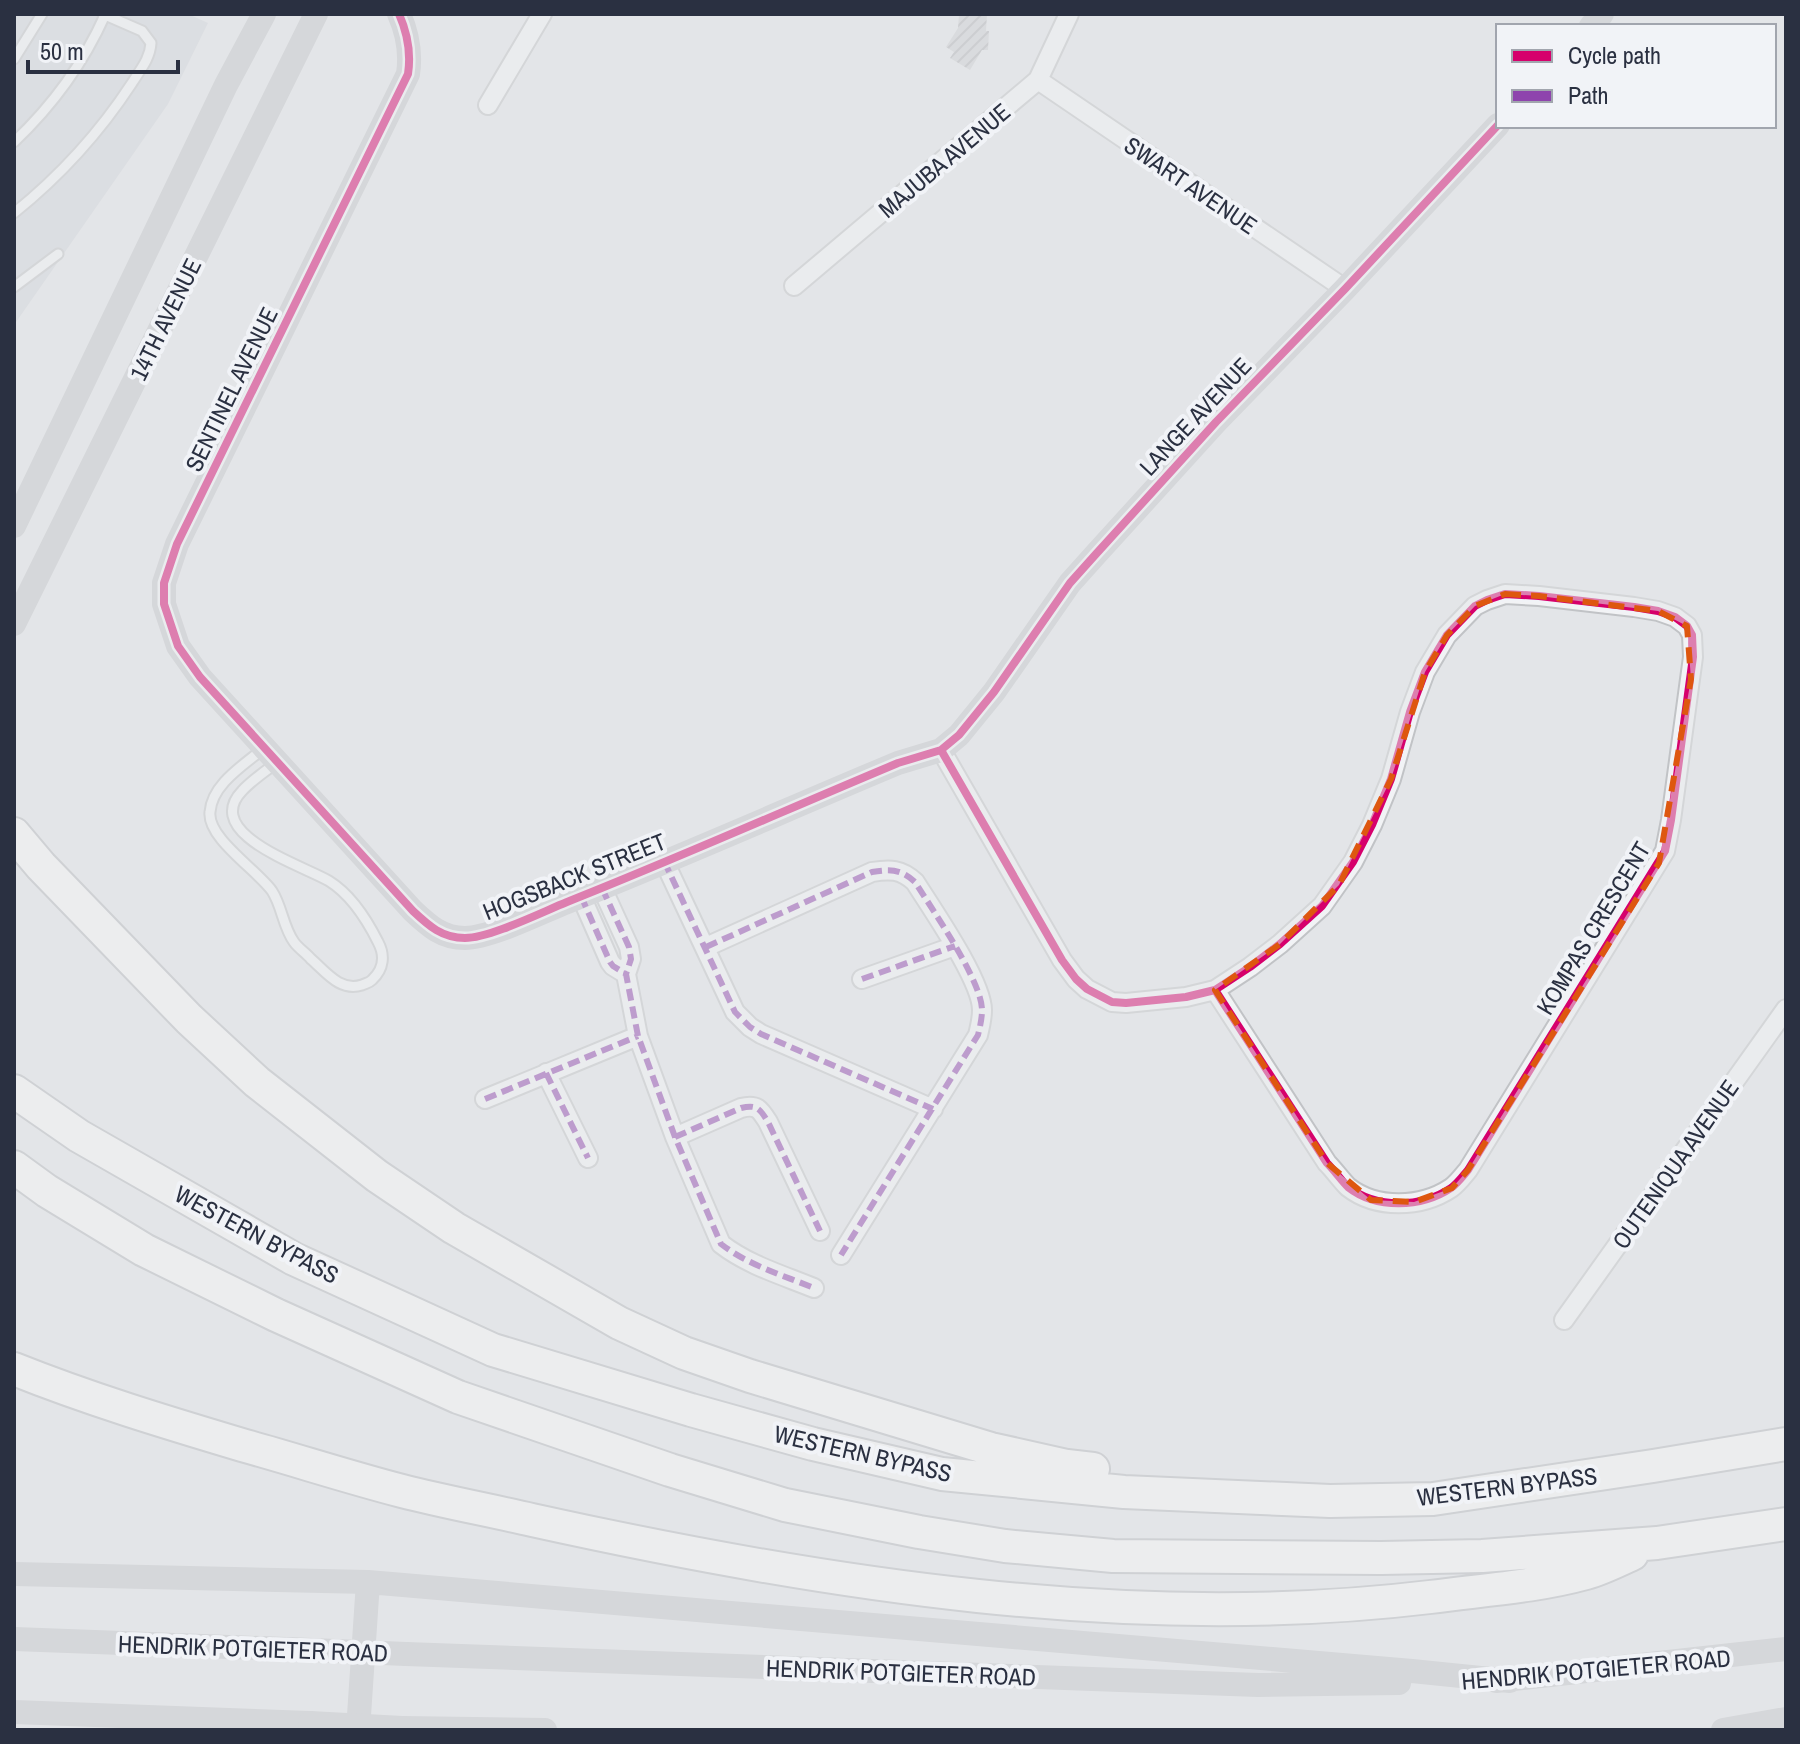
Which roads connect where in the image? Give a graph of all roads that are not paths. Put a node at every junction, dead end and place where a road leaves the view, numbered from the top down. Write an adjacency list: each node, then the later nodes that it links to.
1 (42, 14): 10 (lane)
2 (104, 14): 15 (lane); 16 (lane)
3 (243, 14): 12 (main road)
4 (264, 14): 12 (main road, 14TH AVENUE)
5 (316, 14): 22 (main road, 14TH AVENUE)
6 (379, 14): 9 (main road, SENTINEL AVENUE)
7 (542, 14): 13 (street)
8 (1069, 14): 11 (street, MAJUBA AVENUE)
9 (402, 24): 24 (main road, SENTINEL AVENUE)
10 (14, 59)
11 (1038, 80): 18 (street, MAJUBA AVENUE); 20 (street, SWART AVENUE)
12 (226, 85): 21 (main road, 14TH AVENUE)
13 (488, 105)
14 (1496, 127): 20 (main road, LANGE AVENUE)
15 (14, 142)
16 (14, 213)
17 (58, 254): 19 (lane)
18 (794, 286)
19 (14, 287)
20 (1345, 289): 23 (main road, LANGE AVENUE)
21 (14, 526)
22 (14, 624)
23 (941, 750): 26 (main road, HOGSBACK STREET); 31 (street, KOMPAS CRESCENT)
24 (271, 755): 24 (lane); 27 (main road, HOGSBACK STREET)
25 (14, 834): 47 (highway)
26 (664, 861): 27 (main road, HOGSBACK STREET); 29 (street)
27 (592, 892): 33 (street)
28 (955, 946): 29 (street); 30 (street); 37 (street)
29 (706, 947): 37 (street)
30 (862, 979)
31 (1215, 990): 31 (street, KOMPAS CRESCENT)
32 (1786, 1009): 44 (street, OUTENIQUA AVENUE)
33 (638, 1036): 34 (street); 38 (street)
34 (546, 1073): 36 (street); 39 (street)
35 (14, 1091): 47 (highway, WESTERN BYPASS)
36 (485, 1099)
37 (933, 1109): 42 (street)
38 (675, 1137): 41 (street); 43 (street)
39 (588, 1158)
40 (14, 1167): 49 (highway)
41 (820, 1231)
42 (841, 1255)
43 (814, 1288)
44 (1564, 1320)
45 (14, 1369): 49 (highway)
46 (1786, 1444): 47 (highway, WESTERN BYPASS)
47 (1653, 1466)
48 (1786, 1524): 49 (highway)
49 (1657, 1543)
50 (14, 1574): 51 (main road)
51 (368, 1582): 54 (main road); 57 (main road)
52 (14, 1639): 54 (main road, HENDRIK POTGIETER ROAD, bridge)
53 (1786, 1649): 54 (main road, HENDRIK POTGIETER ROAD)
54 (1510, 1681)
55 (14, 1712): 58 (main road, bridge)
56 (1786, 1719): 59 (main road)
57 (358, 1730)
58 (545, 1730)
59 (1723, 1730)

